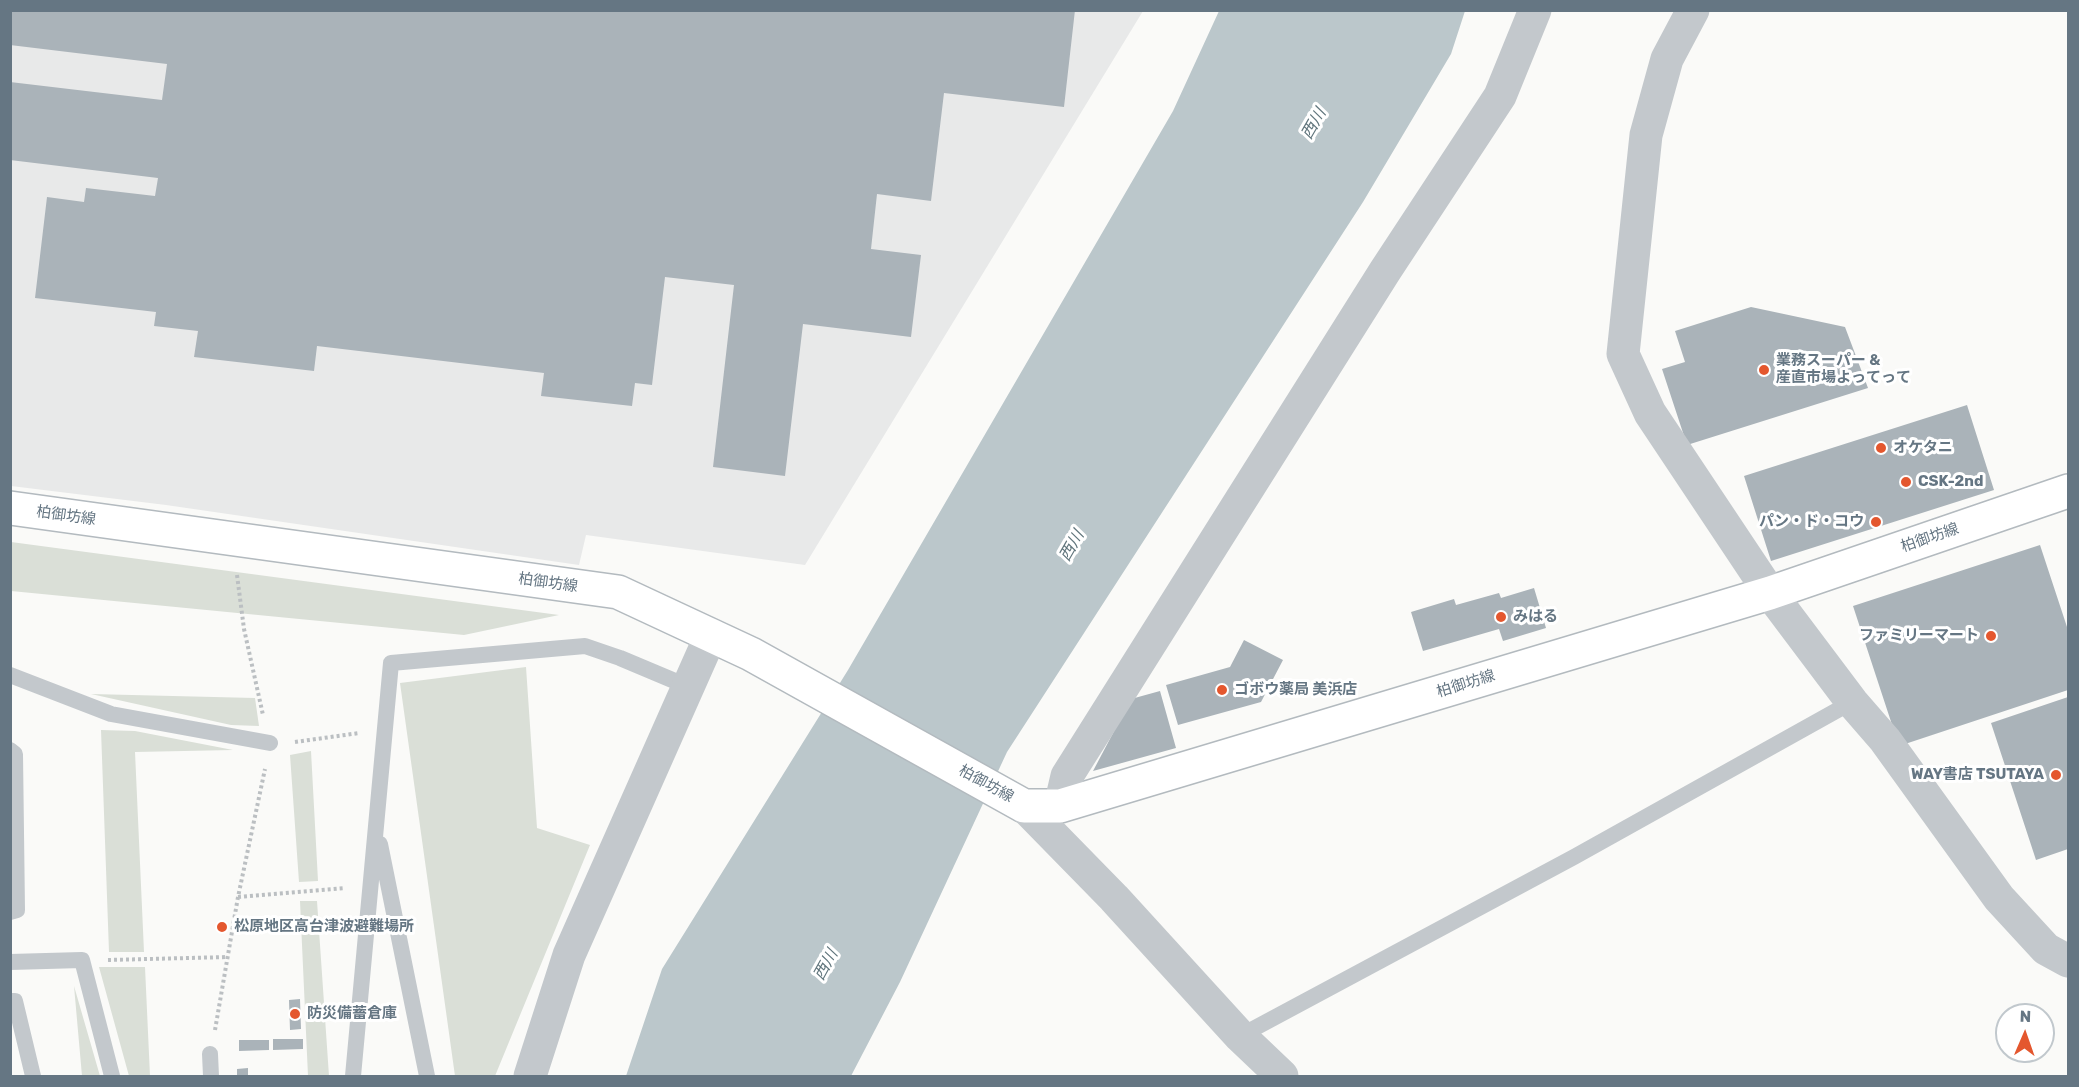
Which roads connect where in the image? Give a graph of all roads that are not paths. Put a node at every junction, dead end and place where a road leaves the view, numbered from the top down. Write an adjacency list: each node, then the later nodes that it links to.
1 (1535, 10): 13 (street)
2 (1693, 10): 5 (street)
3 (2068, 491): 5 (main road, 柏御坊線)
4 (10, 508): 6 (main road, 柏御坊線)
5 (1770, 592): 9 (street); 13 (main road, 柏御坊線)
6 (711, 636): 8 (street); 12 (main road, 柏御坊線)
7 (10, 675): 10 (lane)
8 (689, 687): 14 (lane); 26 (street)
9 (1852, 702): 16 (street); 19 (lane)
10 (270, 743)
11 (10, 750): 15 (lane)
12 (1024, 806): 13 (main road, 柏御坊線); 19 (street)
13 (1060, 806)
14 (376, 825): 24 (lane); 25 (lane)
15 (10, 912)
16 (2068, 961)
17 (10, 962): 22 (lane)
18 (10, 1000): 21 (lane)
19 (1240, 1036): 27 (street)
20 (210, 1054): 23 (lane)
21 (33, 1077)
22 (112, 1077)
23 (211, 1077)
24 (353, 1077)
25 (427, 1077)
26 (530, 1077)
27 (1282, 1077)

